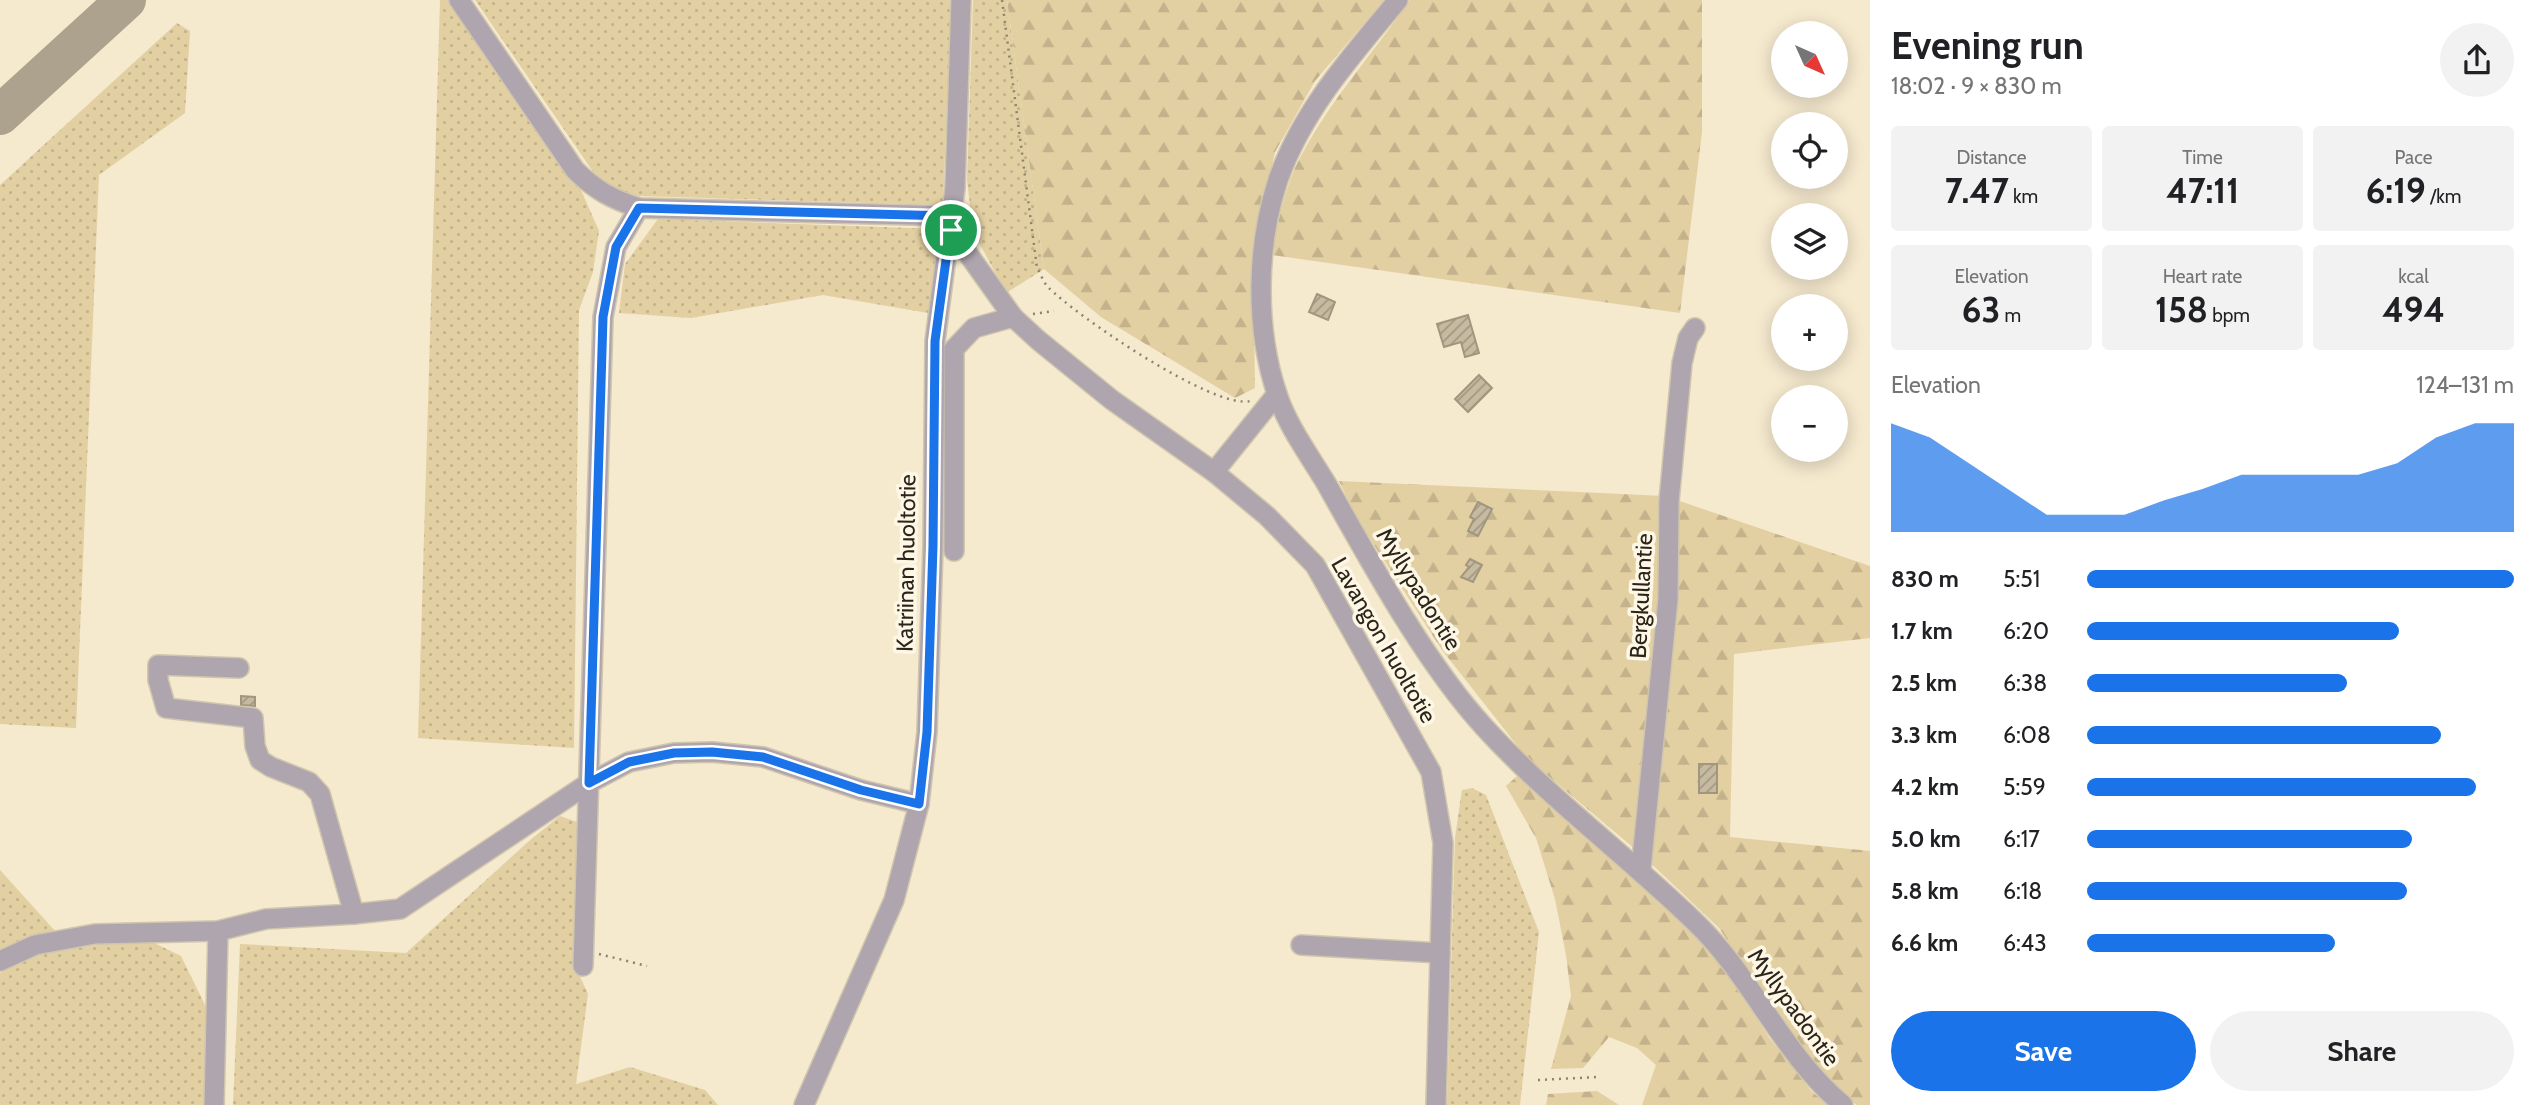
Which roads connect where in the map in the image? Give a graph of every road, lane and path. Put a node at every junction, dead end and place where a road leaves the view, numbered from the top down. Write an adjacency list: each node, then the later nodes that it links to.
1 (459, 0): 5 (street)
2 (961, 0): 6 (street, Katriinan huoltotie)
3 (1002, 0): 10 (path)
4 (1398, 0): 9 (street, Myllypadontie)
5 (639, 208): 6 (street); 14 (street)
6 (952, 223): 7 (street, Lavangon huoltotie); 15 (street, Katriinan huoltotie)
7 (1013, 317): 11 (street, Lavangon huoltotie); 12 (street)
8 (1695, 328): 16 (street, Bergkullantie)
9 (1277, 394): 11 (street); 16 (street, Myllypadontie)
10 (1240, 403)
11 (1213, 472): 20 (street, Lavangon huoltotie)
12 (954, 551)
13 (239, 668): 17 (street)
14 (589, 783): 15 (street); 17 (street); 21 (street)
15 (919, 804): 27 (street, Katriinan huoltotie)
16 (1641, 869): 29 (street, Myllypadontie)
17 (354, 914): 18 (street)
18 (218, 931): 22 (street); 26 (street)
19 (1301, 945): 20 (street)
20 (1440, 953): 28 (street, Lavangon huoltotie)
21 (584, 958): 23 (path)
22 (0, 961)
23 (647, 966)
24 (1598, 1077): 25 (path)
25 (1538, 1080)
26 (214, 1105)
27 (804, 1105)
28 (1436, 1105)
29 (1843, 1105)

